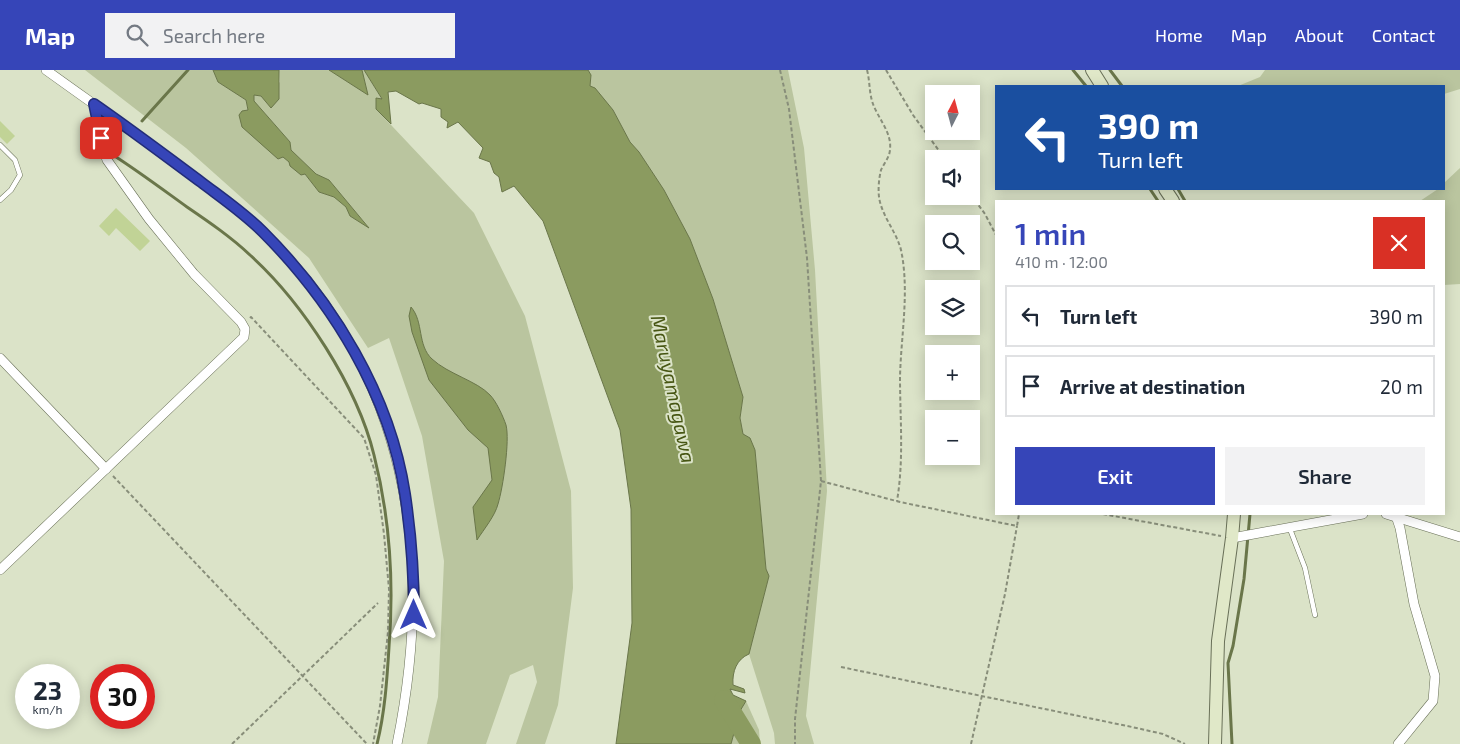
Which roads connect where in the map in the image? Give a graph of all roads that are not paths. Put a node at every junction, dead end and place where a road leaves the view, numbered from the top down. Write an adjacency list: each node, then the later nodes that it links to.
1 (46, 70): 4 (street)
2 (1093, 70): 3 (street)
3 (1101, 85)
4 (94, 104): 8 (street); 19 (street)
5 (0, 144): 6 (lane)
6 (0, 200)
7 (0, 358): 8 (street)
8 (106, 469): 17 (street)
9 (1234, 515): 15 (street)
10 (1358, 515): 14 (street)
11 (1391, 515): 13 (street); 21 (street)
12 (1421, 515): 13 (street)
13 (1422, 525): 16 (street)
14 (1290, 528): 15 (street); 18 (lane)
15 (1232, 538): 20 (street)
16 (1460, 538)
17 (0, 570)
18 (1315, 615)
19 (397, 744)
20 (1215, 744)
21 (1398, 744)

